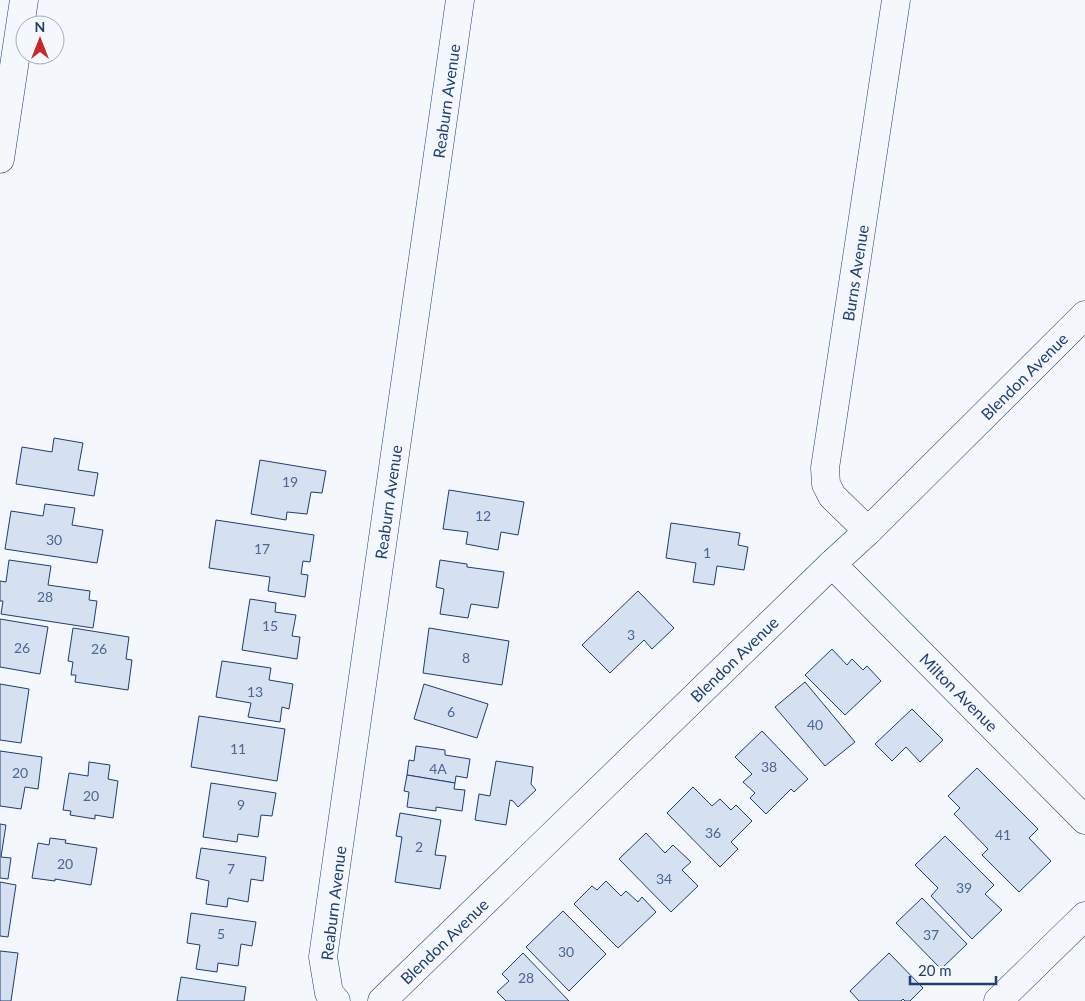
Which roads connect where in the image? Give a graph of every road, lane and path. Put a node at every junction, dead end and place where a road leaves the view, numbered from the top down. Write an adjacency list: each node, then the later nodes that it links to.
1 (24, 0): 4 (street)
2 (460, 0): 10 (street, Reaburn Avenue)
3 (896, 0): 6 (street, Burns Avenue)
4 (0, 159)
5 (1085, 315): 6 (street, Blendon Avenue)
6 (868, 530): 7 (street, Blendon Avenue)
7 (832, 564): 8 (street, Milton Avenue); 11 (street, Blendon Avenue)
8 (1085, 820)
9 (1085, 916): 12 (street)
10 (336, 1001)
11 (382, 1001)
12 (998, 1001)

